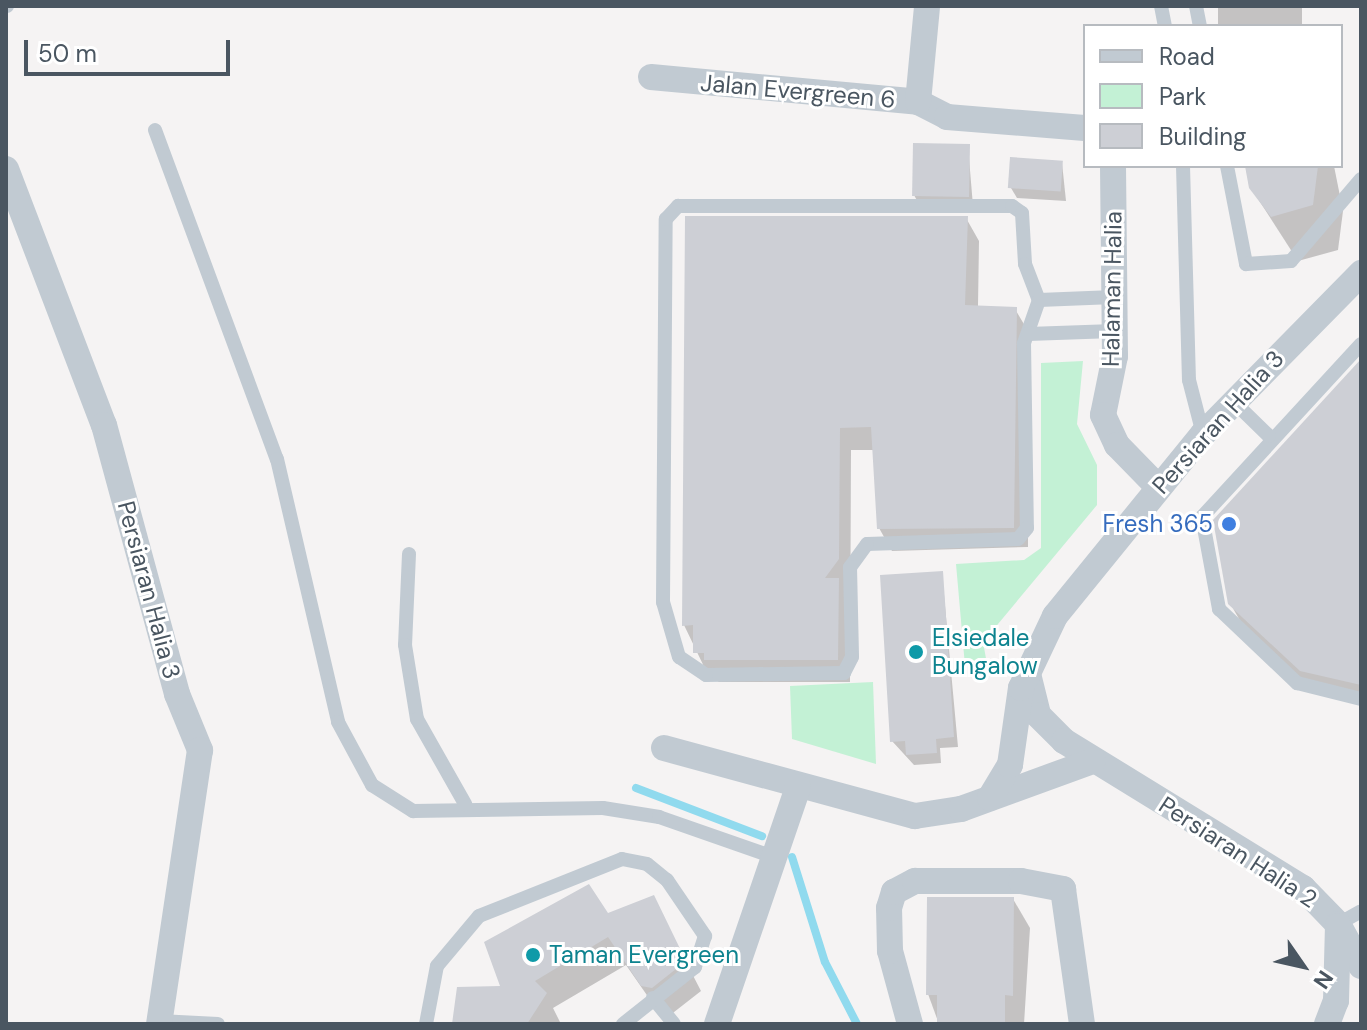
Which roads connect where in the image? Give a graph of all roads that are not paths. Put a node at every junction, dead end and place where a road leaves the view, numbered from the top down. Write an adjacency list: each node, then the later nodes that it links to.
1 (927, 6): 3 (street)
2 (651, 77): 3 (street, Jalan Evergreen 6)
3 (918, 102): 4 (street, Jalan Evergreen 6)
4 (1083, 128)
5 (155, 130): 28 (lane)
6 (1113, 168): 12 (street, Halaman Halia)
7 (1183, 168): 18 (lane)
8 (1227, 168): 10 (lane)
9 (6, 169): 33 (street, Persiaran Halia 3)
10 (1361, 179)
11 (1361, 273): 17 (street, Persiaran Halia 3)
12 (1114, 297): 13 (lane); 14 (street, Halaman Halia)
13 (1039, 300): 15 (lane); 15 (lane)
14 (1114, 331): 15 (lane); 20 (street, Halaman Halia)
15 (1028, 334)
16 (1361, 344): 19 (lane)
17 (1233, 401): 18 (street, Persiaran Halia 3); 19 (lane)
18 (1203, 434): 20 (street, Persiaran Halia 3)
19 (1269, 436): 23 (lane)
20 (1158, 487): 22 (street, Persiaran Halia 3)
21 (409, 554): 28 (lane)
22 (1031, 659): 25 (street, Persiaran Halia 2); 27 (street)
23 (1361, 699)
24 (664, 748): 26 (street)
25 (1093, 761): 27 (street); 30 (street, Persiaran Halia 2)
26 (798, 788): 27 (street); 29 (street)
27 (990, 798)
28 (465, 804): 29 (lane)
29 (774, 857): 38 (street)
30 (1350, 918): 31 (street, Persiaran Halia 2); 41 (street)
31 (1361, 966)
32 (653, 998): 35 (lane); 36 (lane); 37 (lane)
33 (159, 1023): 34 (lane)
34 (218, 1024)
35 (426, 1024)
36 (623, 1024)
37 (674, 1024)
38 (717, 1024)
39 (910, 1024): 40 (street)
40 (1082, 1024)
41 (1327, 1024)

